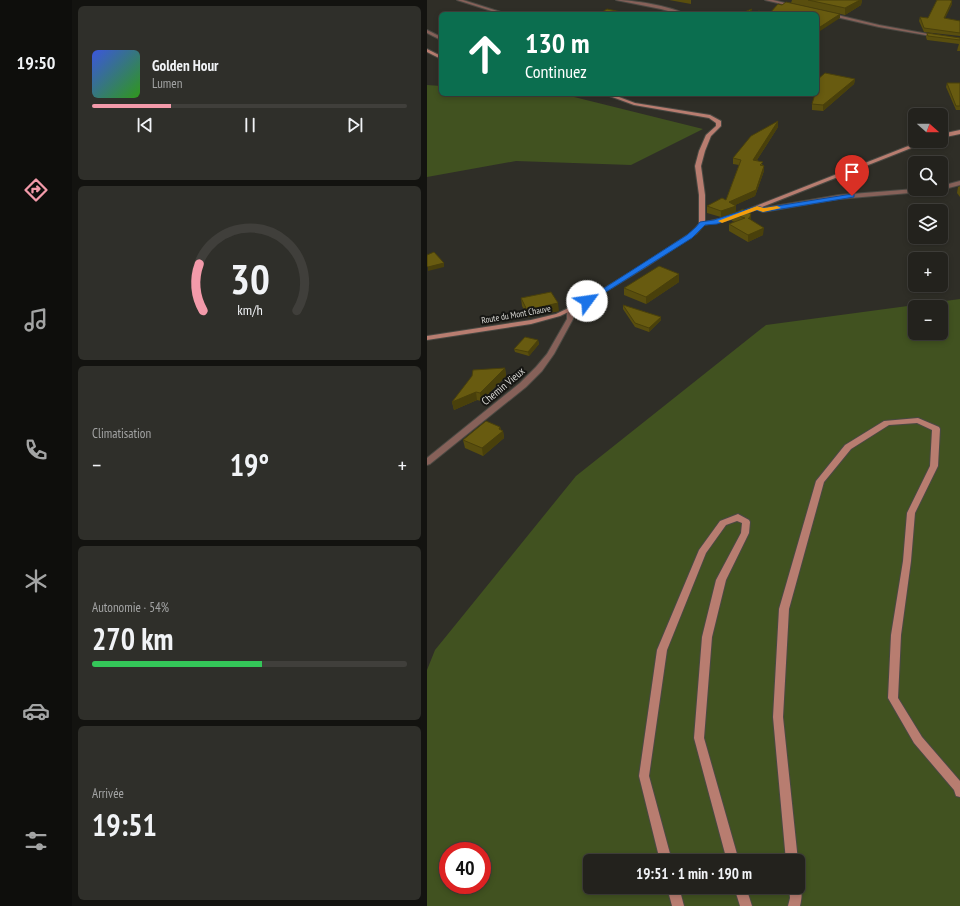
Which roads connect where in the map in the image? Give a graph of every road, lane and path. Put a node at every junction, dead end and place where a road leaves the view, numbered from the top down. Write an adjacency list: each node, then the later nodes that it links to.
1 (459, 0): 5 (street)
2 (618, 0): 6 (street)
3 (767, 0): 4 (street)
4 (801, 7)
5 (498, 12)
6 (676, 12)
7 (822, 12): 9 (street)
8 (427, 31): 10 (street)
9 (940, 36)
10 (439, 38)
11 (427, 50): 12 (street)
12 (439, 57)
13 (612, 96): 21 (street)
14 (960, 132): 15 (street)
15 (948, 135)
16 (908, 148): 20 (street)
17 (960, 183): 18 (street)
18 (948, 186)
19 (908, 191): 20 (street)
20 (757, 208): 21 (street)
21 (702, 224): 22 (street, Route du Mont Chauve)
22 (571, 310): 23 (street, Route du Mont Chauve); 24 (street, Chemin Vieux)
23 (427, 338)
24 (427, 462)
25 (960, 792): 28 (street)
26 (664, 854): 27 (street)
27 (731, 854)
28 (791, 854)
29 (675, 894): 32 (street)
30 (742, 894): 33 (street)
31 (796, 894): 34 (street)
32 (678, 906)
33 (746, 906)
34 (794, 906)

